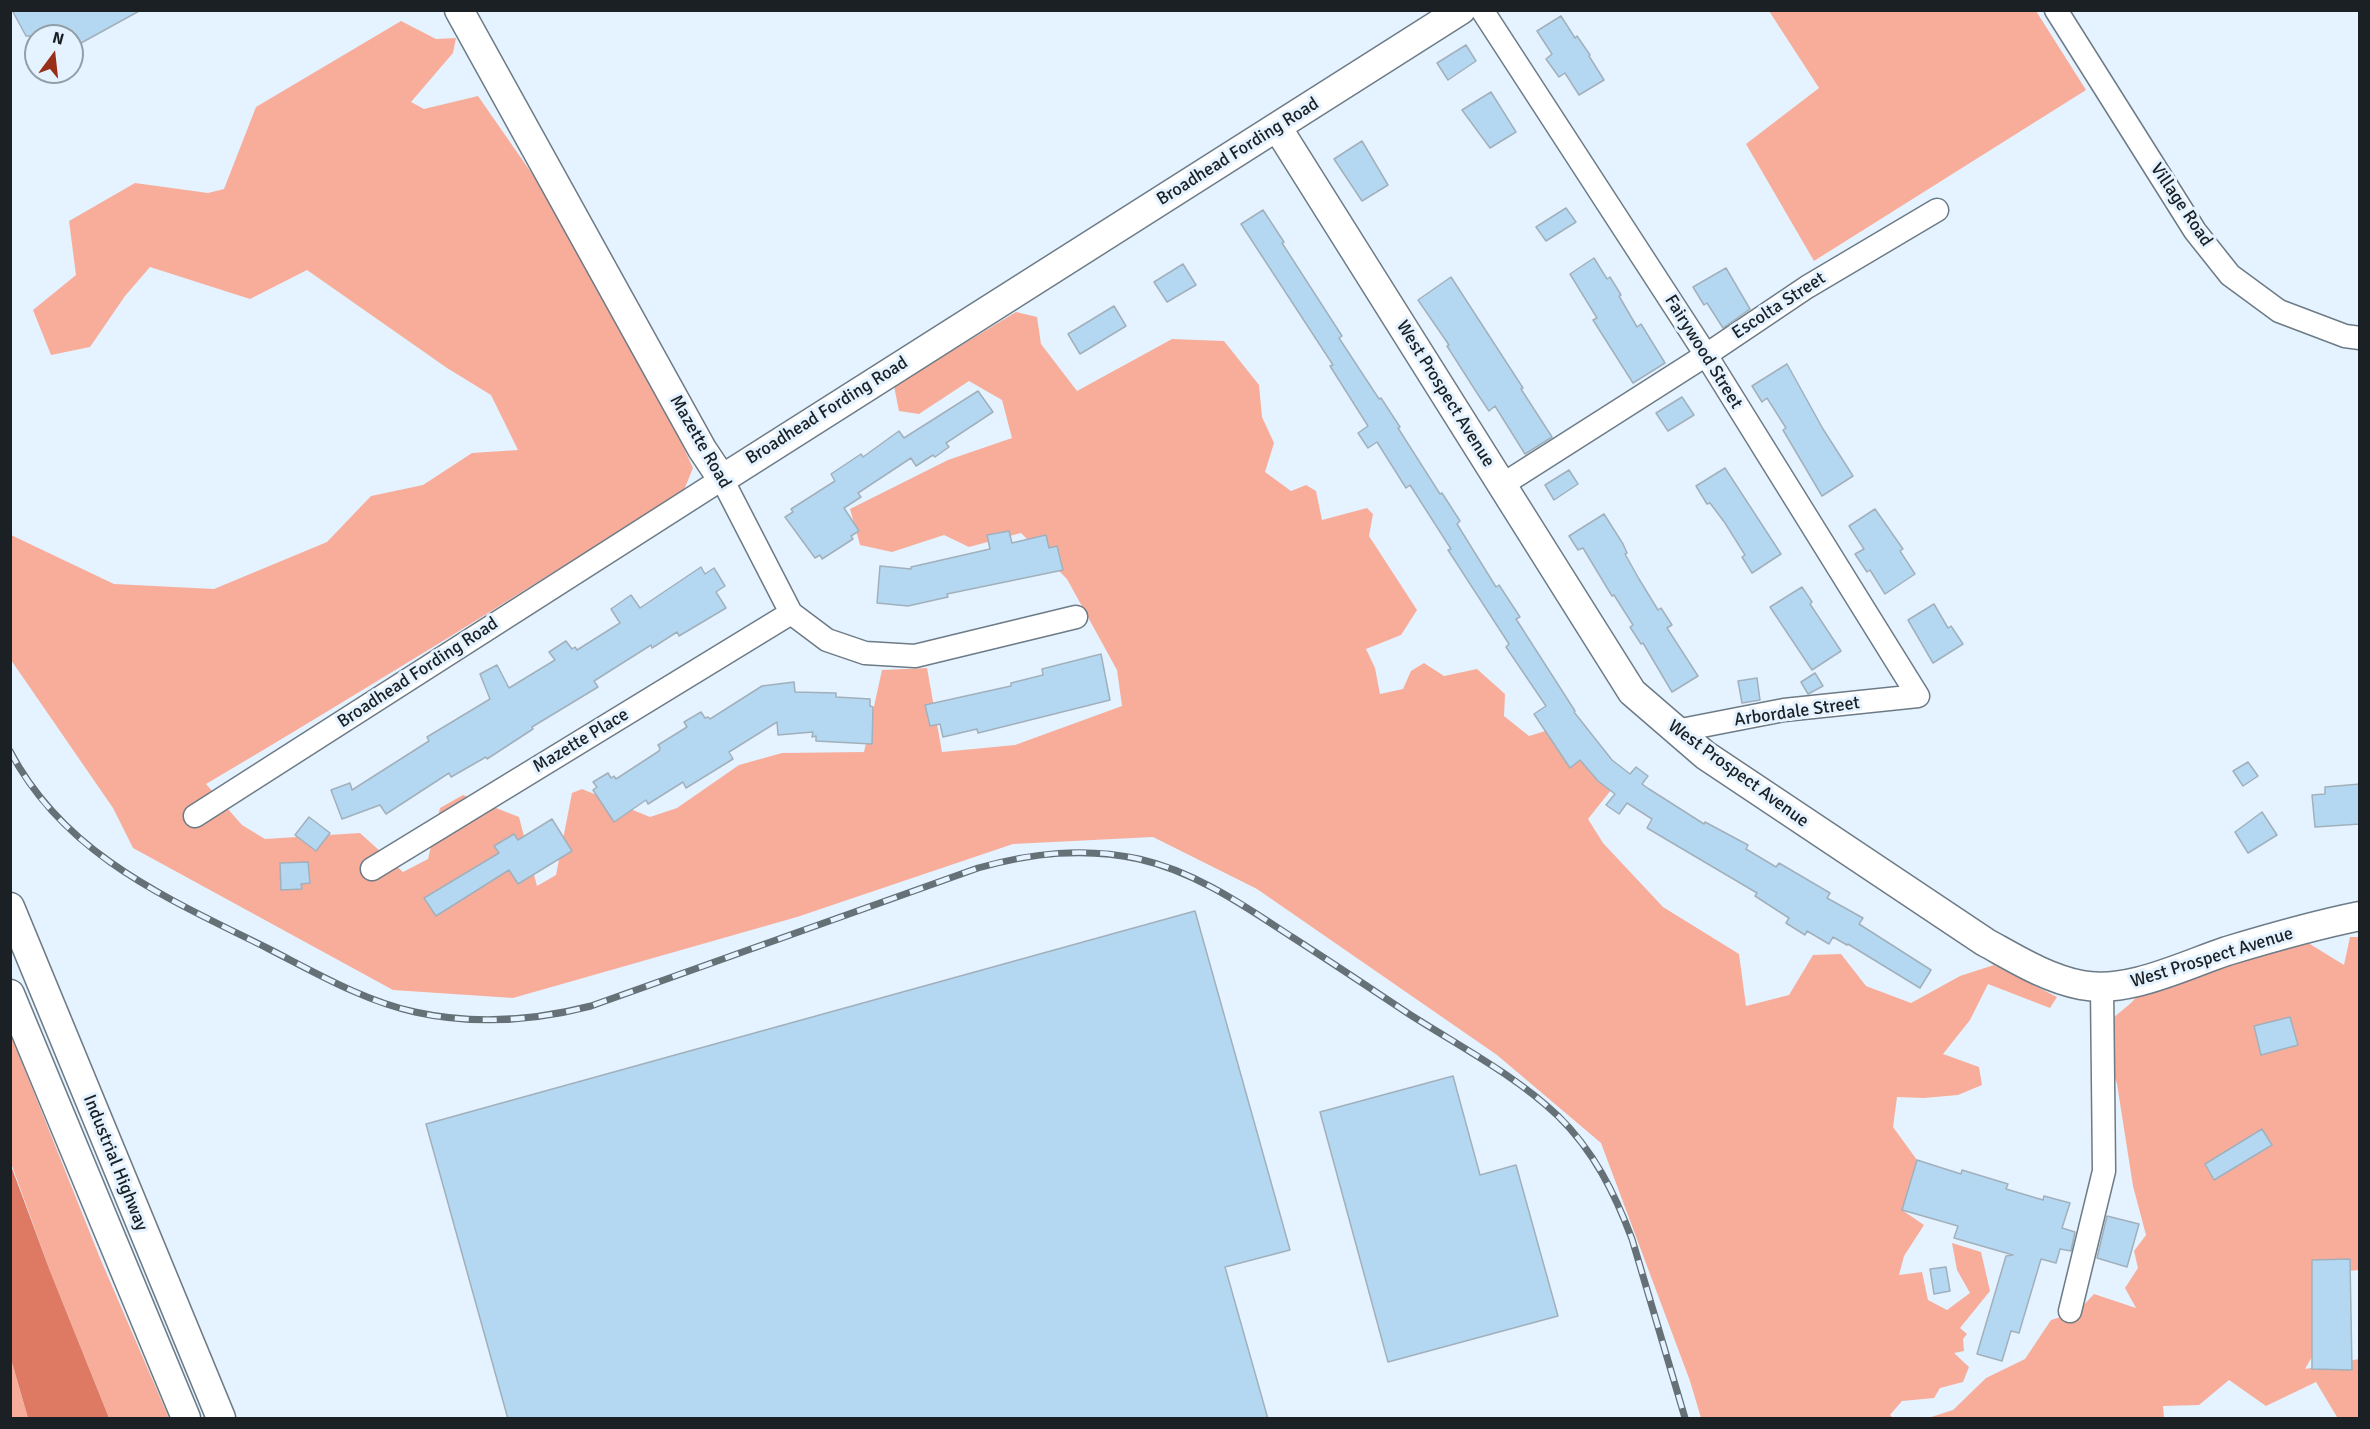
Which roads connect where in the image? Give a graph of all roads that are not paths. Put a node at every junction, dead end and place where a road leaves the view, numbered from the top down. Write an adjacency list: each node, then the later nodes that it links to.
1 (459, 10): 9 (street, Mazette Road)
2 (1461, 10): 5 (street, Broadhead Fording Road)
3 (1482, 10): 8 (street, Fairywood Street)
4 (2056, 10): 7 (street, Village Road)
5 (1277, 127): 9 (street, Broadhead Fording Road); 10 (street, West Prospect Avenue)
6 (1937, 210): 8 (street, Escolta Street)
7 (2360, 338)
8 (1706, 355): 10 (street, Escolta Street); 13 (street, Fairywood Street)
9 (722, 478): 11 (street, Mazette Road); 15 (street, Broadhead Fording Road)
10 (1503, 485): 14 (street, West Prospect Avenue)
11 (790, 613): 12 (street, Mazette Road); 16 (street, Mazette Place)
12 (1076, 617)
13 (1918, 696): 14 (street, Arbordale Street)
14 (1676, 731): 19 (street, West Prospect Avenue)
15 (195, 816)
16 (372, 869)
17 (10, 907): 23 (street, Industrial Highway)
18 (2360, 916): 19 (street, West Prospect Avenue)
19 (2102, 987): 21 (street)
20 (10, 994): 22 (street, Industrial Highway)
21 (2070, 1311)
22 (186, 1419)
23 (221, 1419)

